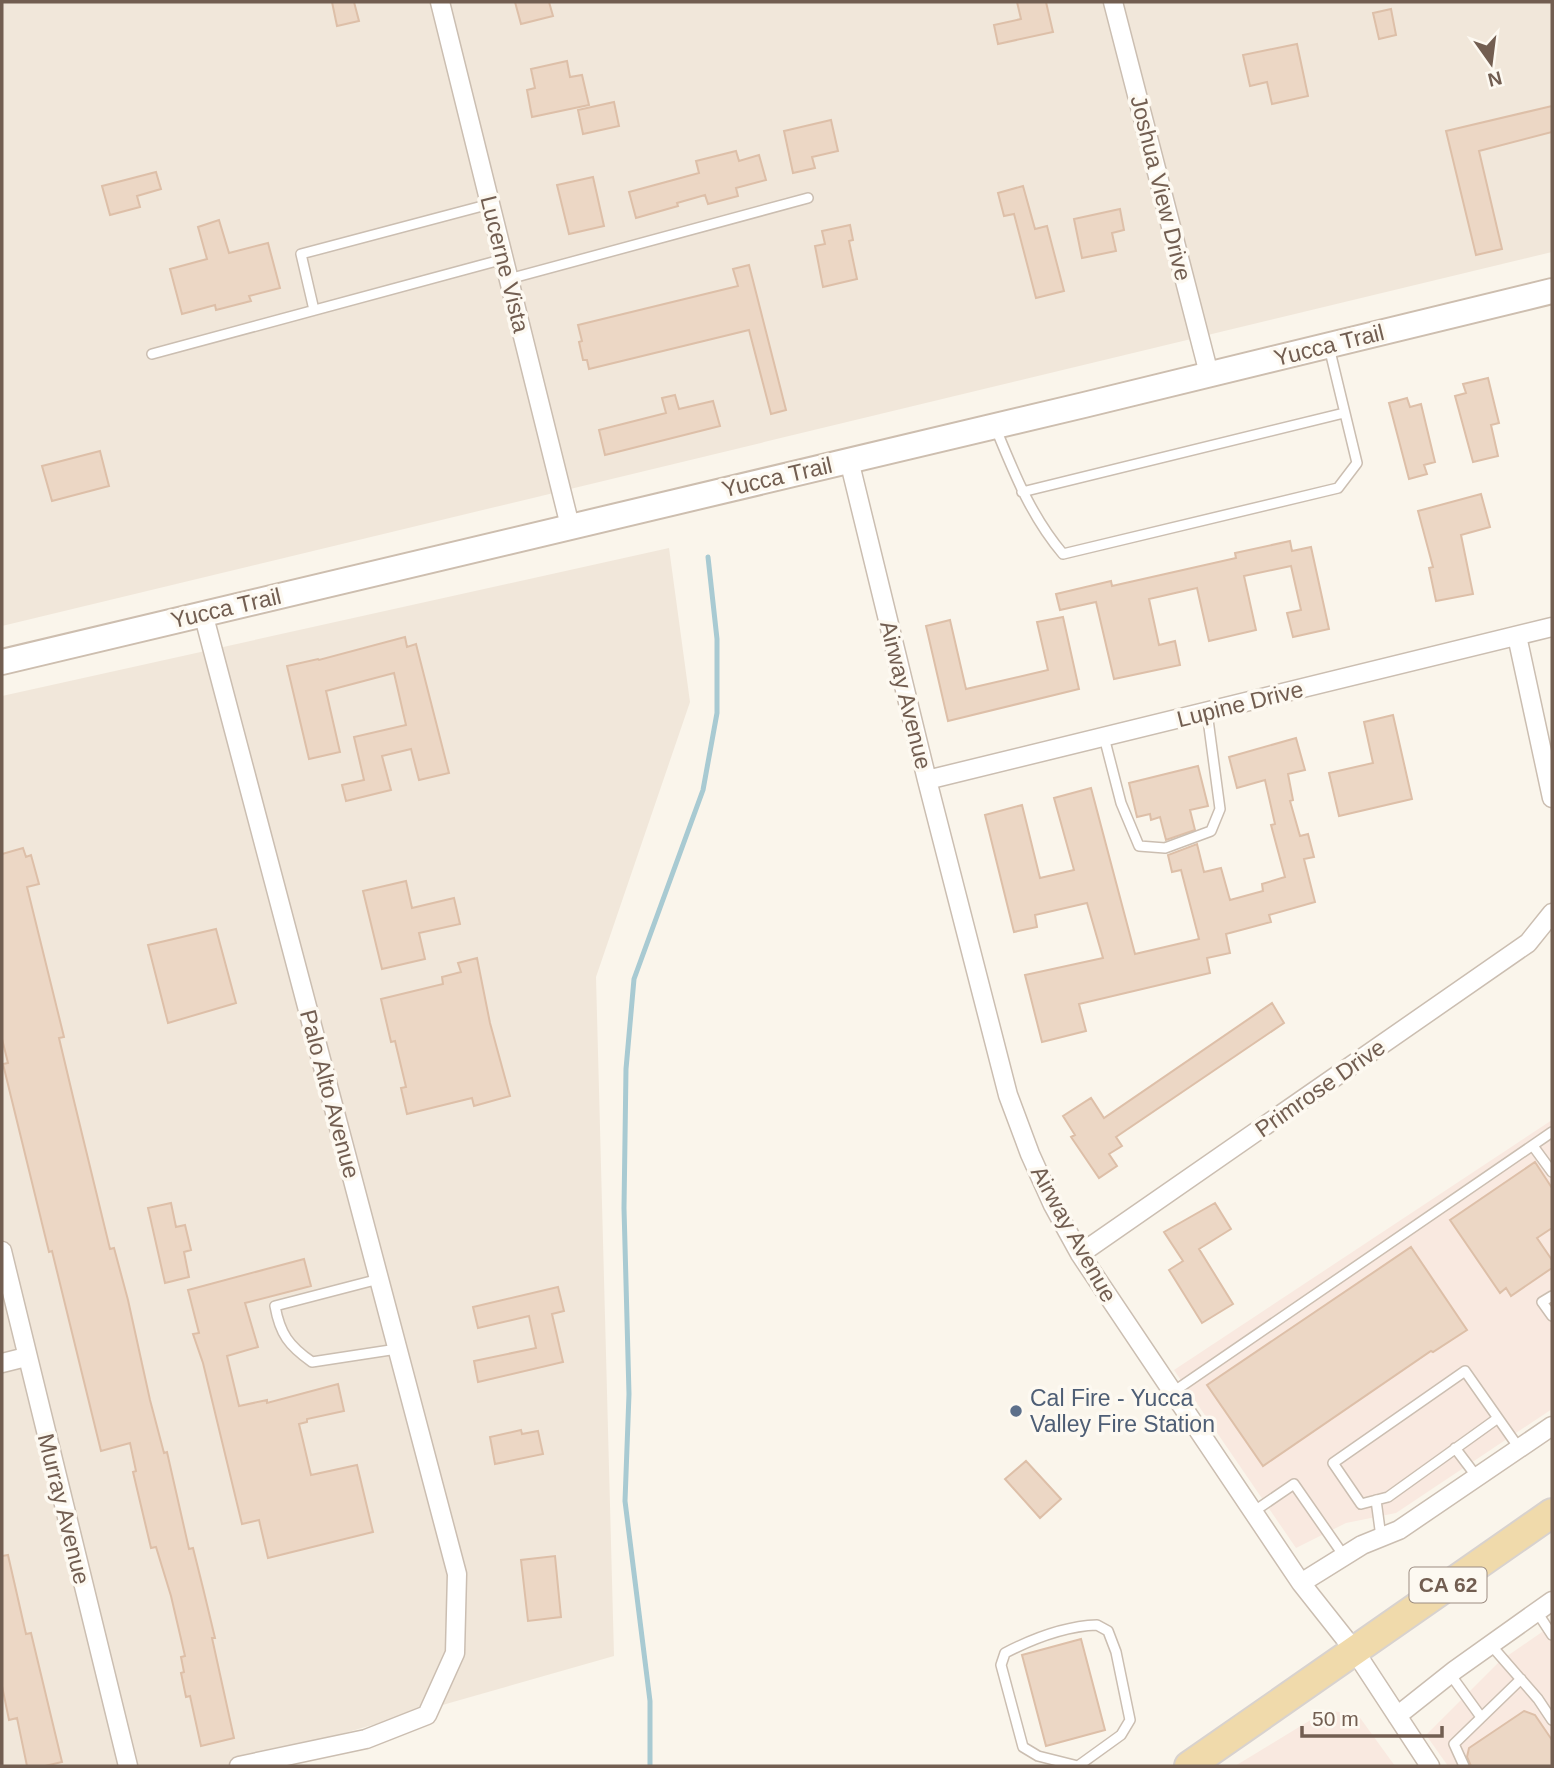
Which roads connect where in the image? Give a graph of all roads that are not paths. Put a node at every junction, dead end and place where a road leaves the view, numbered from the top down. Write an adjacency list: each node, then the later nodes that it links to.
1 (440, 2): 4 (street, Lucerne Vista)
2 (1113, 2): 11 (street, Joshua View Drive)
3 (808, 198): 6 (lane)
4 (490, 204): 5 (street, Lucerne Vista); 8 (lane)
5 (504, 259): 6 (street, Lucerne Vista); 8 (lane)
6 (509, 279): 16 (street, Lucerne Vista)
7 (1552, 291): 9 (main road, Yucca Trail)
8 (314, 310): 10 (lane)
9 (1328, 345): 11 (main road, Yucca Trail); 12 (lane)
10 (152, 354)
11 (1209, 374): 13 (main road, Yucca Trail)
12 (1344, 413): 15 (lane); 15 (lane)
13 (995, 425): 14 (main road, Yucca Trail); 15 (lane)
14 (849, 460): 16 (main road, Yucca Trail); 23 (street, Airway Avenue)
15 (1022, 492)
16 (570, 526): 17 (main road, Yucca Trail)
17 (203, 614): 20 (main road, Yucca Trail); 31 (street, Palo Alto Avenue)
18 (1552, 627): 19 (street, Lupine Drive)
19 (1517, 636): 21 (street, Lupine Drive); 24 (street)
20 (2, 662)
21 (1206, 712): 22 (street, Lupine Drive); 22 (lane)
22 (1104, 737): 23 (street, Lupine Drive)
23 (927, 780): 30 (street, Airway Avenue)
24 (1552, 798)
25 (1552, 913): 30 (street, Primrose Drive)
26 (1552, 1132): 27 (lane)
27 (1533, 1146): 28 (lane); 37 (lane)
28 (1552, 1172)
29 (2, 1251): 35 (street, Murray Avenue)
30 (1080, 1254): 37 (street, Airway Avenue)
31 (379, 1279): 34 (street, Palo Alto Avenue); 34 (lane)
32 (1552, 1296): 33 (lane)
33 (1552, 1316)
34 (397, 1349): 60 (street, Palo Alto Avenue)
35 (26, 1357): 36 (street); 59 (street, Murray Avenue)
36 (2, 1363)
37 (1172, 1393): 44 (street, Airway Avenue)
38 (1498, 1418): 40 (lane); 41 (lane); 43 (lane)
39 (1552, 1426): 41 (street)
40 (1455, 1448): 42 (lane); 43 (lane)
41 (1519, 1448): 42 (street)
42 (1477, 1477): 46 (street)
43 (1376, 1500): 46 (lane)
44 (1253, 1512): 47 (lane); 48 (street, Airway Avenue)
45 (1552, 1513): 53 (main road, CA 62)
46 (1381, 1537): 47 (street)
47 (1344, 1556): 48 (street)
48 (1301, 1583): 53 (street, Airway Avenue)
49 (1552, 1601): 50 (street)
50 (1536, 1612): 51 (lane); 52 (street)
51 (1552, 1635)
52 (1490, 1644): 54 (street); 55 (lane)
53 (1353, 1650): 56 (street, Airway Avenue); 62 (main road, CA 62)
54 (1450, 1674): 56 (street); 57 (lane)
55 (1521, 1679): 57 (lane); 58 (lane)
56 (1397, 1716): 63 (street, Airway Avenue)
57 (1481, 1717): 64 (lane)
58 (1552, 1720)
59 (128, 1766)
60 (239, 1766)
61 (1078, 1766): 61 (lane)
62 (1189, 1766)
63 (1430, 1766)
64 (1464, 1766)

